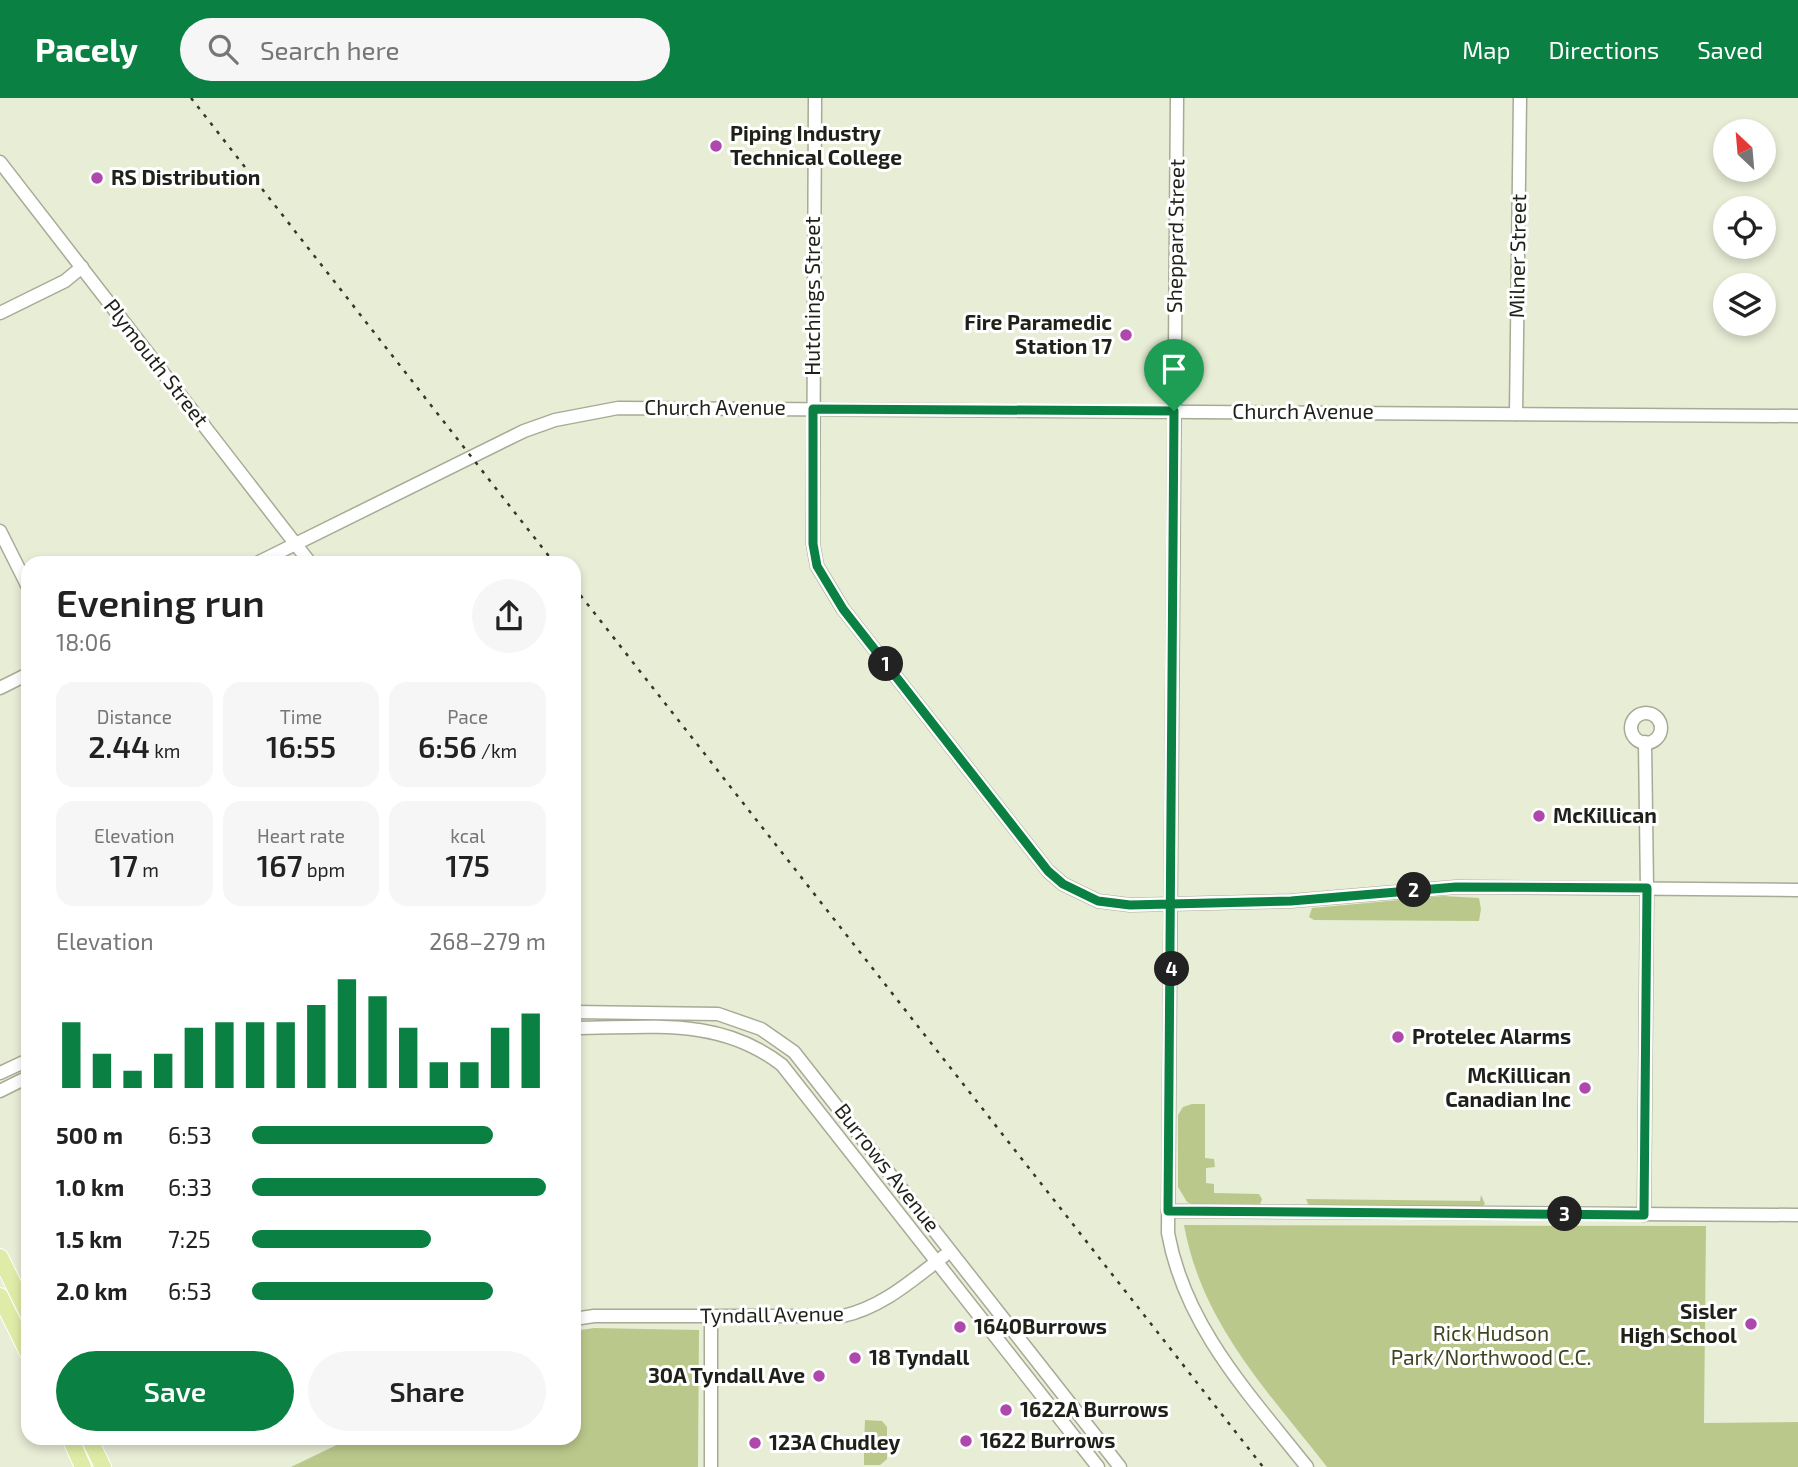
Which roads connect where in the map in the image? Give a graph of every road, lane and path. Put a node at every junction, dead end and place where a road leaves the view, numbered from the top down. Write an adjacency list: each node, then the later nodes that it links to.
1 (815, 98): 7 (street, Hutchings Street)
2 (1177, 98): 8 (street, Sheppard Street)
3 (1520, 98): 9 (street, Milner Street)
4 (0, 162): 5 (street, Plymouth Street)
5 (82, 267): 6 (street); 12 (street, Plymouth Street)
6 (0, 313)
7 (813, 409): 8 (street, Church Avenue); 12 (street, Church Avenue); 21 (street, Hutchings Street)
8 (1174, 411): 9 (street, Church Avenue); 21 (street, Sheppard Street)
9 (1516, 414): 10 (street, Church Avenue)
10 (1798, 415)
11 (0, 531): 15 (street)
12 (297, 543): 13 (street, Church Avenue); 14 (street, Plymouth Street)
13 (271, 556)
14 (306, 556)
15 (21, 573)
16 (21, 678): 17 (street)
17 (0, 688)
18 (1645, 743): 19 (street)
19 (1647, 888): 20 (street, Hutchings Street); 21 (street, Hutchings Street); 29 (street)
20 (1798, 890)
21 (1172, 905): 28 (street, Sheppard Street)
22 (581, 1012): 31 (street, Burrows Avenue)
23 (581, 1028): 33 (street, Burrows Avenue)
24 (21, 1062): 25 (street)
25 (0, 1073)
26 (21, 1080): 27 (street)
27 (0, 1091)
28 (1168, 1211): 29 (street); 46 (street, Sheppard Street)
29 (1644, 1215): 30 (street)
30 (1798, 1215)
31 (950, 1251): 33 (street, Tyndall Avenue); 45 (street, Burrows Avenue)
32 (0, 1257): 35 (main road)
33 (937, 1261): 36 (street, Tyndall Avenue); 44 (street, Burrows Avenue)
34 (0, 1296): 38 (main road)
35 (21, 1300)
36 (711, 1317): 37 (street, Tyndall Avenue); 43 (street)
37 (581, 1318)
38 (21, 1339)
39 (72, 1445): 41 (main road)
40 (92, 1445): 42 (main road)
41 (83, 1467)
42 (103, 1467)
43 (711, 1467)
44 (1098, 1467)
45 (1120, 1467)
46 (1307, 1467)

